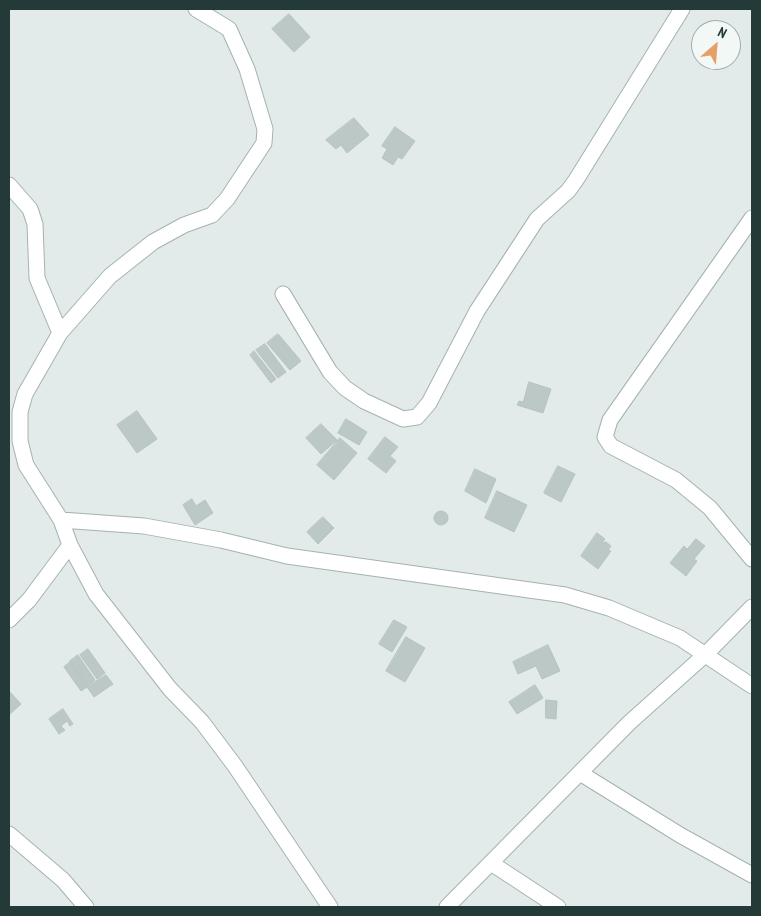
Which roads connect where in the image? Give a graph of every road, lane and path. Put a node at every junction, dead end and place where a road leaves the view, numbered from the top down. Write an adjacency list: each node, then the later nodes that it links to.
1 (196, 9): 6 (street)
2 (682, 9): 5 (street)
3 (9, 184): 6 (street)
4 (752, 218): 9 (street)
5 (283, 294)
6 (60, 333): 7 (street)
7 (61, 520): 8 (street); 12 (street)
8 (70, 545): 11 (street); 19 (street)
9 (752, 559)
10 (752, 607): 12 (street)
11 (9, 620)
12 (707, 654): 13 (street); 14 (street)
13 (752, 686)
14 (580, 773): 16 (street); 17 (street)
15 (9, 834): 18 (street)
16 (491, 863): 20 (street); 21 (street)
17 (752, 874)
18 (86, 907)
19 (330, 907)
20 (447, 907)
21 (558, 907)

